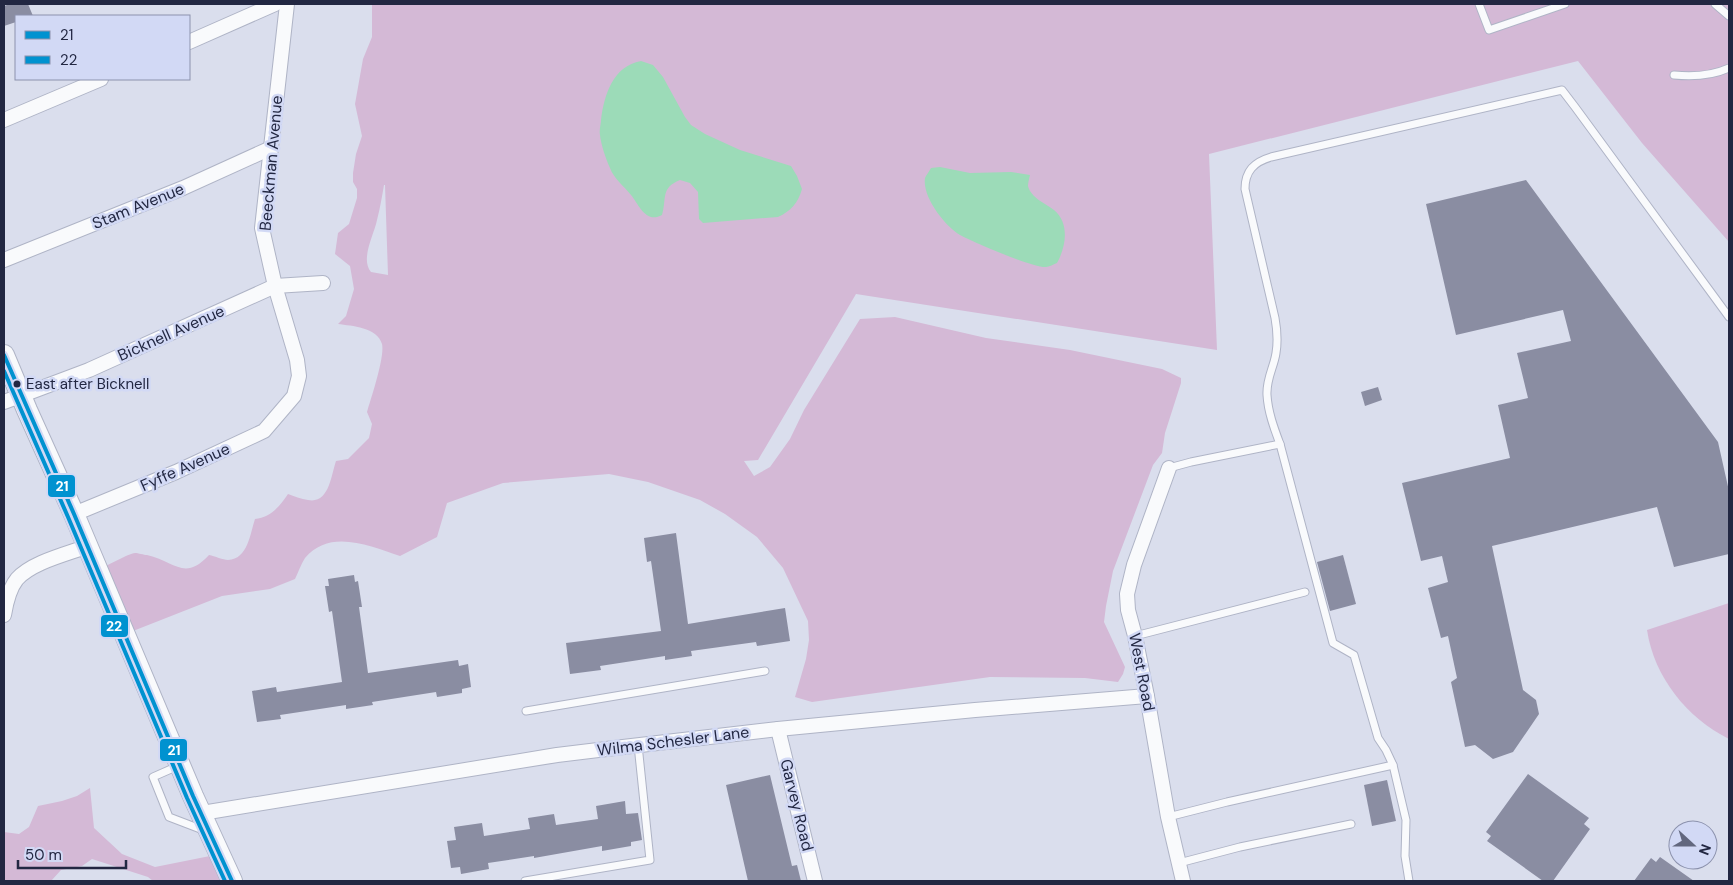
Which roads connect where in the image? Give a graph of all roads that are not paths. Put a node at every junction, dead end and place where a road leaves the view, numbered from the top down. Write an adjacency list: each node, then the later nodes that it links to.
1 (275, 4): 7 (street)
2 (287, 4): 12 (street, Beeckman Avenue)
3 (1479, 4): 4 (lane)
4 (1566, 4)
5 (1715, 4): 6 (lane)
6 (1729, 16)
7 (190, 42)
8 (1729, 68): 9 (lane)
9 (1674, 75)
10 (99, 80): 11 (street)
11 (4, 120)
12 (271, 148): 13 (street, Stam Avenue); 15 (street, Beeckman Avenue)
13 (4, 260)
14 (323, 283): 15 (street, Bicknell Avenue)
15 (274, 286): 18 (street, Bicknell Avenue); 19 (street, Beeckman Avenue)
16 (1729, 317): 20 (lane)
17 (4, 355): 18 (main road)
18 (12, 399): 22 (main road)
19 (285, 405): 22 (street, Fyffe Avenue)
20 (1280, 444): 21 (lane); 33 (lane)
21 (1169, 468): 26 (street, West Road)
22 (74, 514): 23 (main road)
23 (88, 546): 25 (street); 32 (main road)
24 (1305, 592): 26 (lane)
25 (4, 615)
26 (1135, 636): 28 (street, West Road)
27 (765, 671): 29 (lane)
28 (1147, 696): 30 (street, Wilma Schesler Lane); 35 (street, West Road)
29 (526, 711)
30 (778, 729): 31 (street, Wilma Schesler Lane); 41 (street, Garvey Road)
31 (638, 745): 34 (street, Wilma Schesler Lane); 40 (lane)
32 (180, 765): 34 (main road); 37 (lane)
33 (1393, 765): 35 (lane); 43 (lane)
34 (202, 814): 37 (main road)
35 (1168, 817): 38 (street, West Road)
36 (1351, 824): 38 (lane)
37 (210, 832): 39 (main road)
38 (1179, 863): 42 (street, West Road)
39 (232, 881)
40 (525, 881)
41 (815, 881)
42 (1183, 881)
43 (1410, 881)

